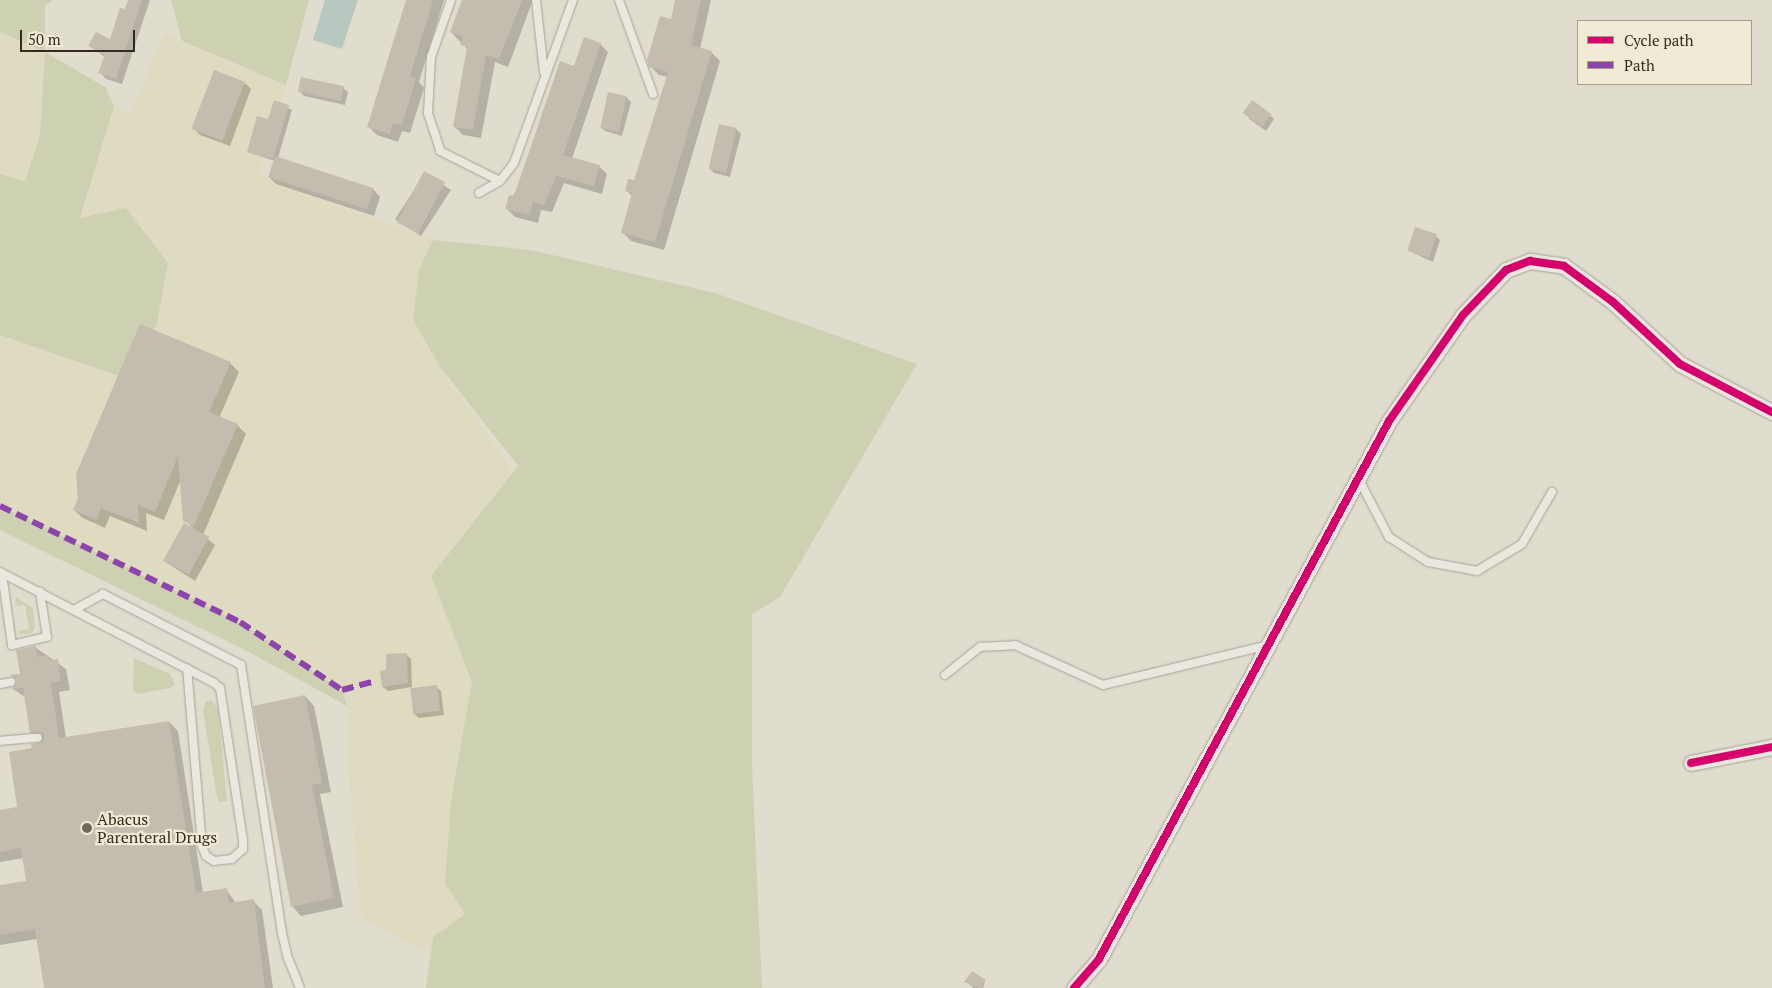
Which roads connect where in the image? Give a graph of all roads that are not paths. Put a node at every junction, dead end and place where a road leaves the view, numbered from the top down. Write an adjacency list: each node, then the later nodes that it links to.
1 (451, 0): 7 (lane)
2 (536, 0): 5 (lane)
3 (572, 0): 5 (lane)
4 (619, 0): 6 (lane)
5 (544, 74): 7 (lane)
6 (652, 94)
7 (500, 181): 8 (lane)
8 (479, 194)
9 (1772, 412): 10 (street)
10 (1358, 478): 11 (lane); 15 (street)
11 (1552, 492)
12 (1, 572): 13 (lane); 13 (lane)
13 (40, 592): 14 (lane)
14 (74, 610): 16 (lane); 24 (lane)
15 (1268, 645): 17 (lane); 25 (street)
16 (187, 669): 16 (lane)
17 (945, 675)
18 (11, 682): 19 (lane)
19 (0, 684)
20 (38, 738): 21 (lane)
21 (0, 741)
22 (1772, 747): 23 (street)
23 (1691, 763)
24 (300, 988)
25 (1074, 988)

